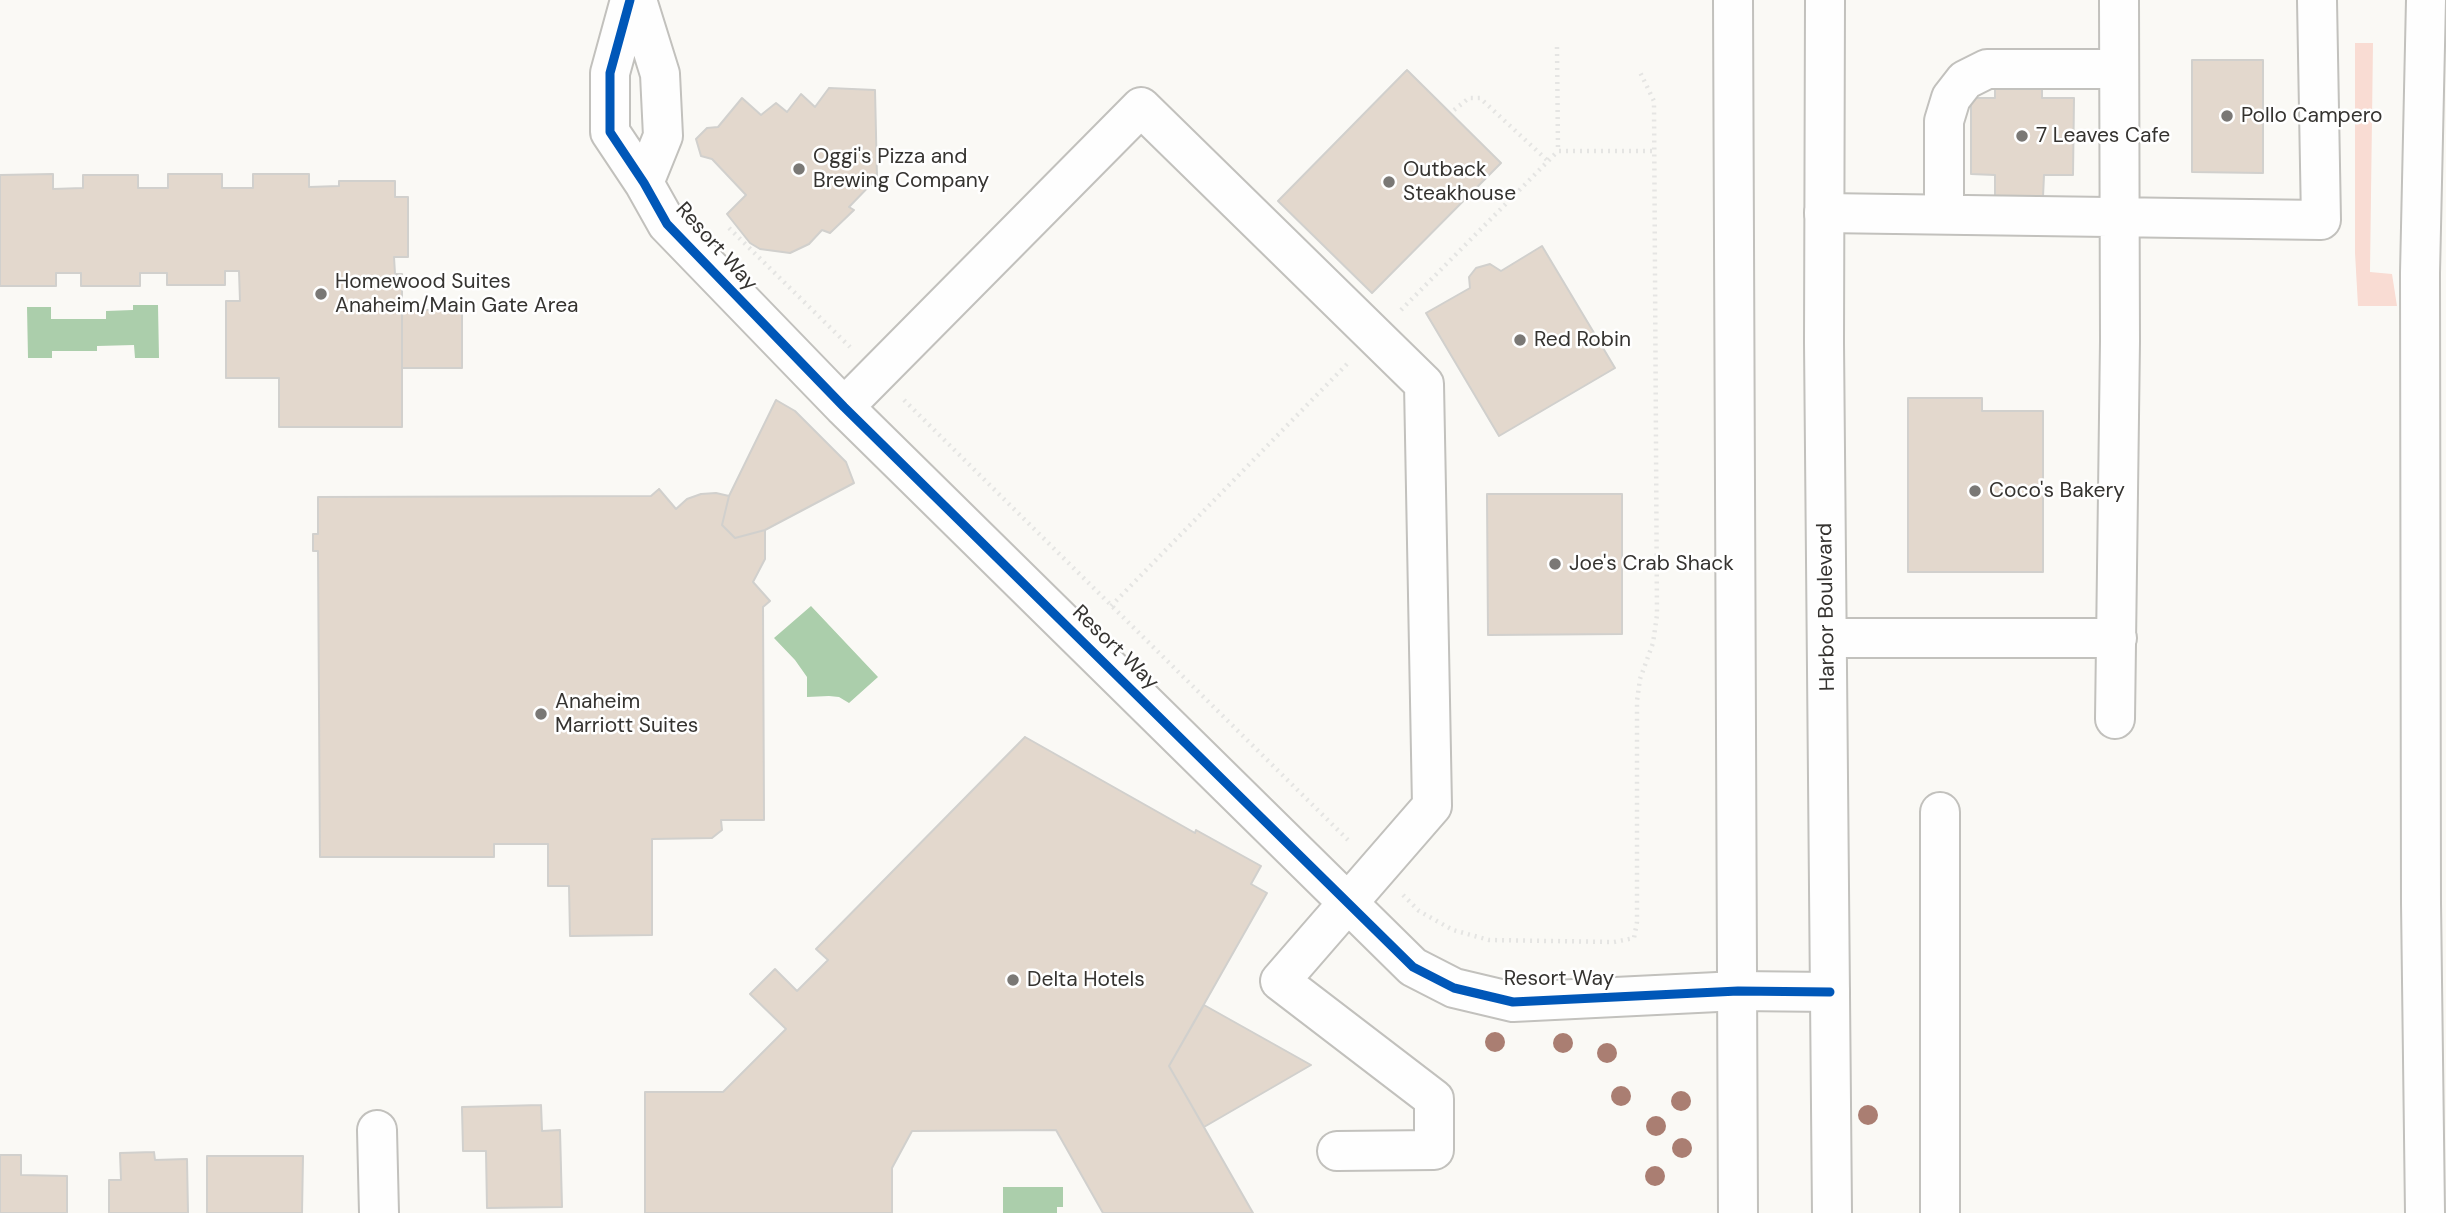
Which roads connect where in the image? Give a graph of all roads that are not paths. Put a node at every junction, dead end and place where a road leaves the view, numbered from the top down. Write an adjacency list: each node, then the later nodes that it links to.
1 (630, 0): 9 (main road, Resort Way)
2 (637, 0): 9 (main road)
3 (1733, 0): 20 (main road)
4 (1825, 0): 10 (main road, Harbor Boulevard)
5 (2119, 0): 8 (main road)
6 (2317, 0): 12 (main road)
7 (2426, 0): 13 (main road)
8 (2119, 68): 11 (main road); 12 (main road)
9 (644, 183): 14 (main road, Resort Way)
10 (1824, 213): 11 (main road); 15 (main road, Harbor Boulevard)
11 (1944, 214): 12 (main road)
12 (2119, 215): 16 (main road)
13 (2433, 273): 28 (main road)
14 (844, 407): 19 (main road, Resort Way); 19 (main road)
15 (1828, 638): 16 (main road); 21 (main road, Harbor Boulevard)
16 (2118, 638): 17 (main road)
17 (2115, 719)
18 (1940, 811): 27 (main road)
19 (1350, 903): 20 (main road, Resort Way); 23 (main road)
20 (1738, 991): 21 (main road, Resort Way); 25 (main road)
21 (1830, 992): 26 (main road, Harbor Boulevard)
22 (377, 1130): 24 (main road)
23 (1337, 1151)
24 (379, 1213)
25 (1738, 1213)
26 (1832, 1213)
27 (1940, 1213)
28 (2425, 1213)

